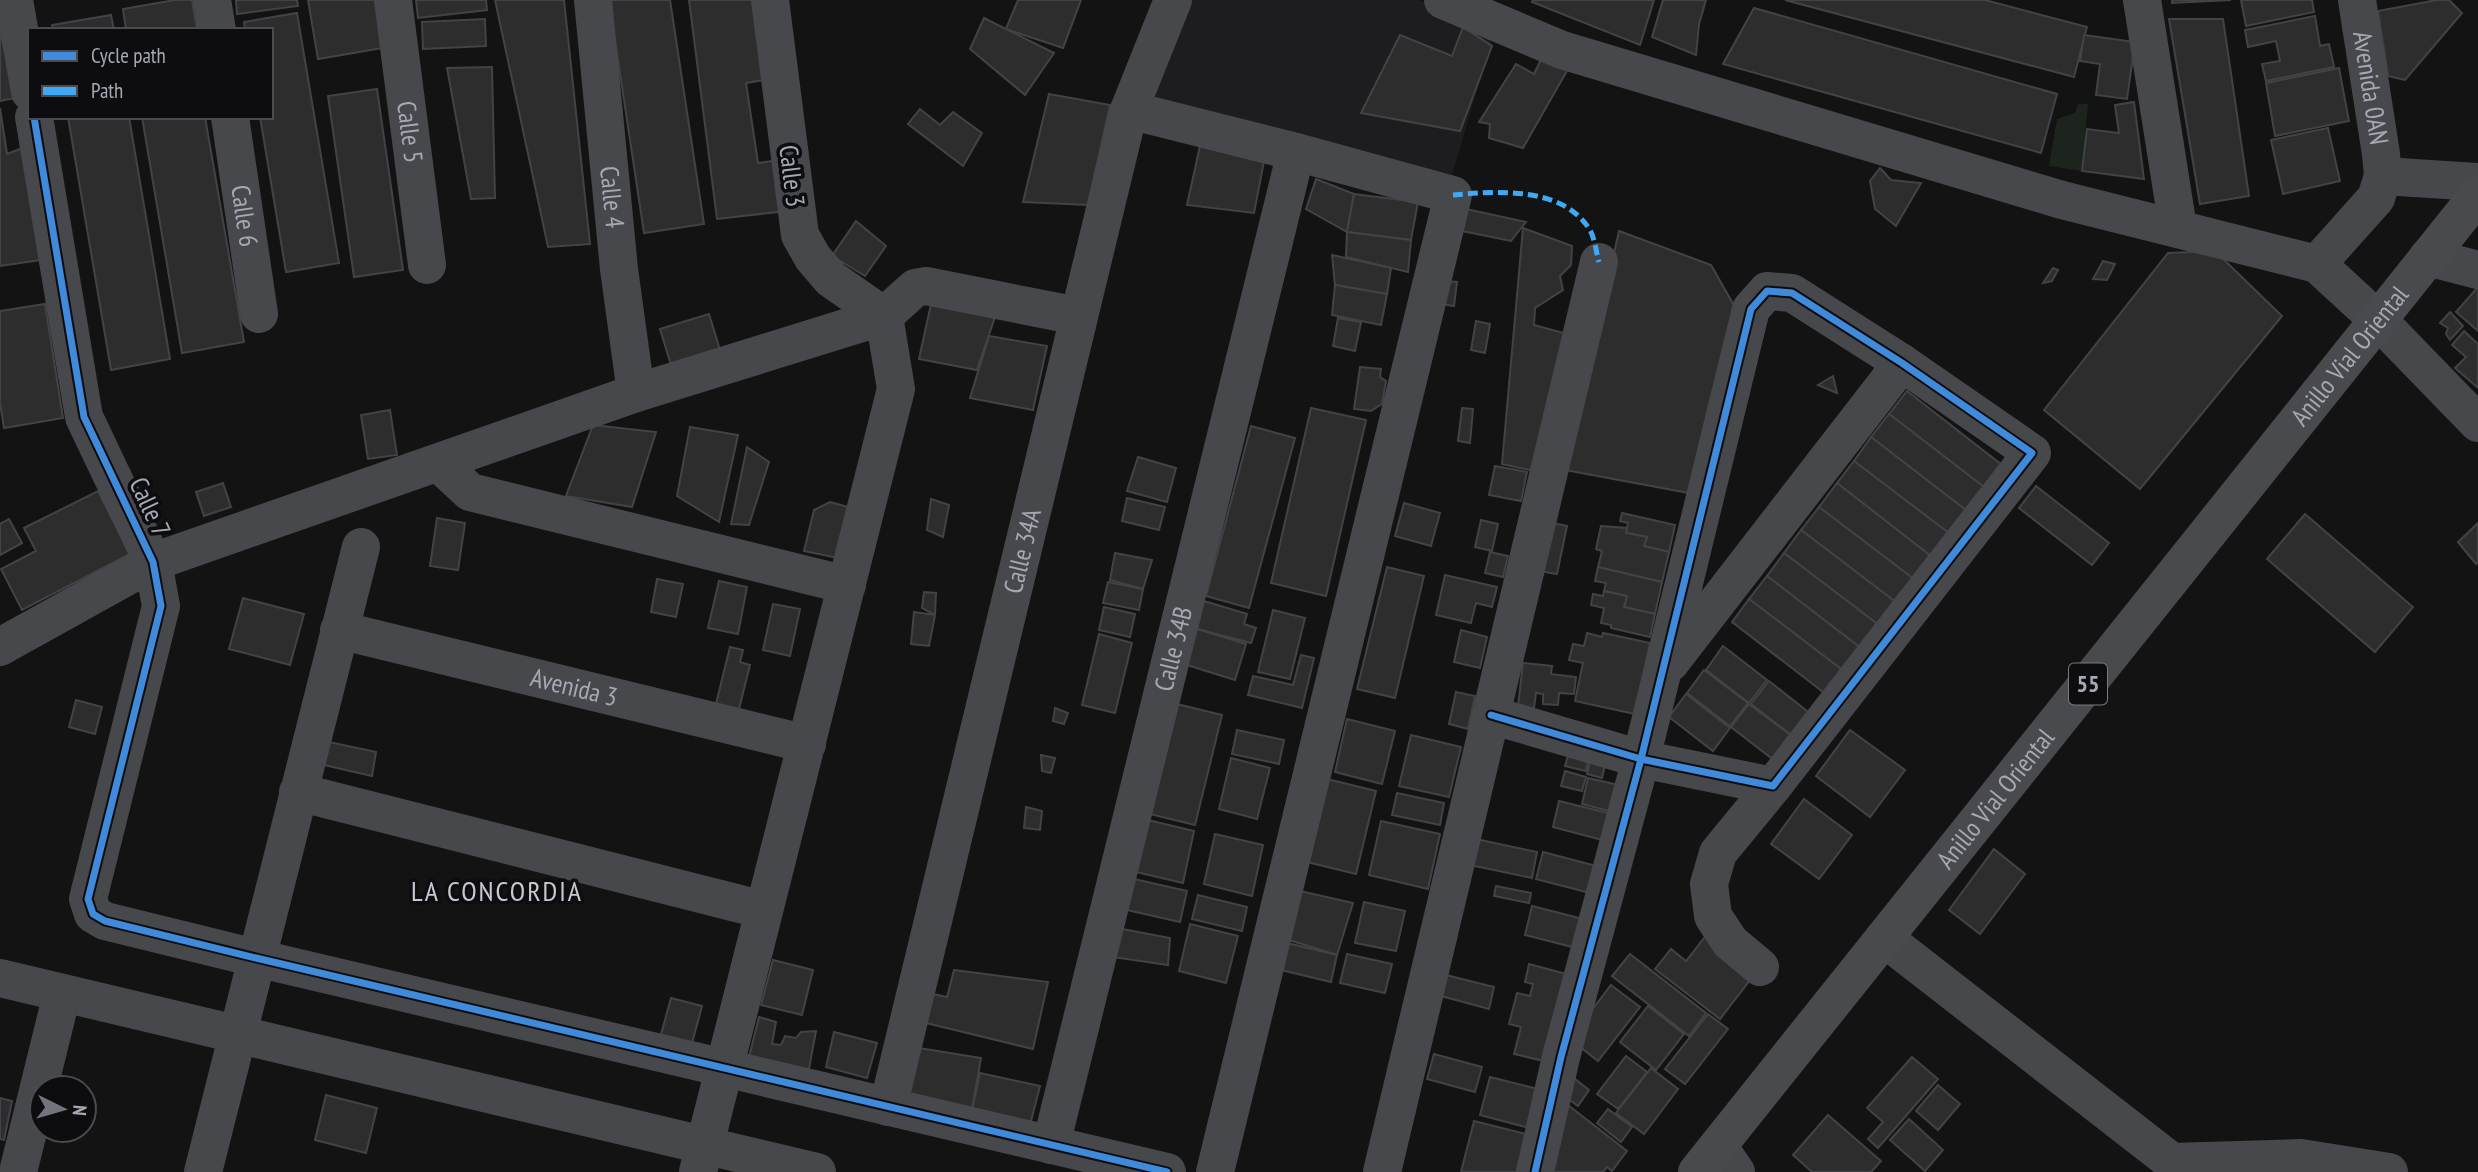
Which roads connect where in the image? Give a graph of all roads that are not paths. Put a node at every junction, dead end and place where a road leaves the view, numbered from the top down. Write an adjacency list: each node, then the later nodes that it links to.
1 (212, 0): 10 (street)
2 (393, 0): 23 (street, Calle 5)
3 (593, 0): 30 (street, Calle 4)
4 (770, 0): 26 (street, Calle 3)
5 (1173, 0): 12 (street, Calle 34A)
6 (1443, 0): 19 (street)
7 (2142, 0): 19 (street)
8 (2357, 0): 16 (street, Avenida 0AN)
9 (13, 1): 11 (street)
10 (217, 28)
11 (28, 81)
12 (1129, 110): 15 (street); 27 (street, Calle 34A)
13 (34, 119): 34 (street, Calle 7)
14 (230, 119): 25 (street, Calle 6)
15 (1296, 152): 53 (street, Calle 34B); 61 (street)
16 (2383, 176): 17 (street); 22 (street)
17 (2478, 182)
18 (2478, 195): 20 (highway, Anillo Vial Oriental / 55)
19 (2178, 228): 22 (street)
20 (2428, 257): 24 (street); 28 (highway, Anillo Vial Oriental / 55)
21 (1599, 262): 39 (street)
22 (2317, 264): 28 (street)
23 (427, 265)
24 (2478, 270)
25 (259, 314)
26 (884, 316): 27 (street); 30 (street); 35 (street)
27 (1078, 316): 52 (street, Calle 34A)
28 (2378, 320): 31 (street); 45 (highway, Anillo Vial Oriental / 55)
29 (1902, 363): 38 (street); 38 (street); 42 (street)
30 (636, 393): 32 (street)
31 (2478, 423)
32 (439, 463): 34 (street); 35 (street)
33 (360, 547): 36 (street)
34 (153, 562): 37 (street); 46 (street, Calle 7)
35 (846, 585): 40 (street)
36 (339, 630): 40 (street, Avenida 3); 43 (street)
37 (0, 646)
38 (1662, 674): 41 (street)
39 (1491, 715): 41 (street); 62 (street)
40 (807, 744): 44 (street)
41 (1641, 759): 42 (street); 63 (street)
42 (1773, 786): 47 (street)
43 (298, 792): 44 (street); 46 (street)
44 (764, 911): 51 (street)
45 (1884, 937): 55 (highway, Anillo Vial Oriental / 55); 56 (street)
46 (256, 958): 50 (street); 51 (street)
47 (1760, 967)
48 (0, 978): 49 (street)
49 (62, 993): 50 (street); 57 (street)
50 (237, 1035): 54 (street); 58 (street)
51 (724, 1069): 52 (street); 54 (street)
52 (888, 1107): 53 (street)
53 (1051, 1145): 60 (street)
54 (701, 1159): 59 (street)
55 (1717, 1163)
56 (2174, 1167): 64 (street)
57 (13, 1168)
58 (203, 1172)
59 (817, 1172)
60 (1167, 1172)
61 (1215, 1172)
62 (1382, 1172)
63 (1535, 1172)
64 (2389, 1172)

